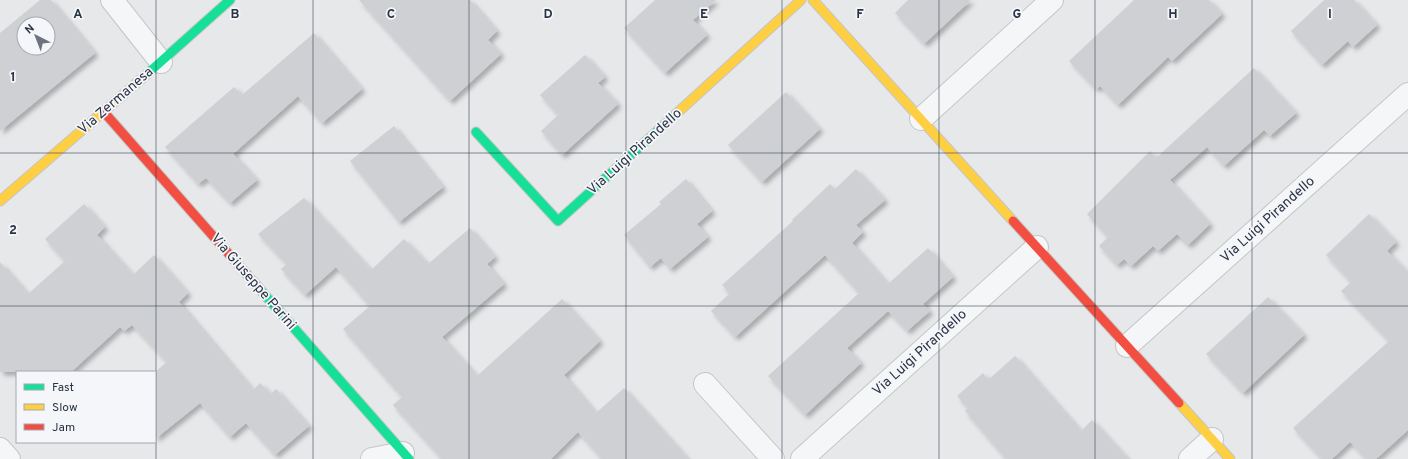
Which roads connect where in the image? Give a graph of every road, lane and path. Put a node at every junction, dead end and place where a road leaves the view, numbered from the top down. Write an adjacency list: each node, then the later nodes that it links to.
1 (112, 0): 6 (street)
2 (230, 0): 6 (street, Via Zermanesa)
3 (801, 0): 10 (street, Via Luigi Pirandello)
4 (813, 0): 9 (street)
5 (1052, 0): 9 (street)
6 (161, 62): 8 (street, Via Zermanesa)
7 (1408, 94): 13 (street, Via Luigi Pirandello)
8 (103, 111): 11 (street, Via Zermanesa); 17 (street, Via Giuseppe Parini)
9 (921, 119): 12 (street)
10 (476, 132)
11 (0, 200)
12 (1037, 247): 13 (street); 21 (street, Via Luigi Pirandello)
13 (1127, 346): 15 (street)
14 (705, 384): 20 (street)
15 (1212, 439): 22 (street); 23 (street)
16 (0, 449): 18 (street)
17 (406, 456): 19 (street, Via Giuseppe Parini)
18 (9, 459)
19 (372, 459)
20 (773, 459)
21 (802, 459)
22 (1190, 459)
23 (1230, 459)

